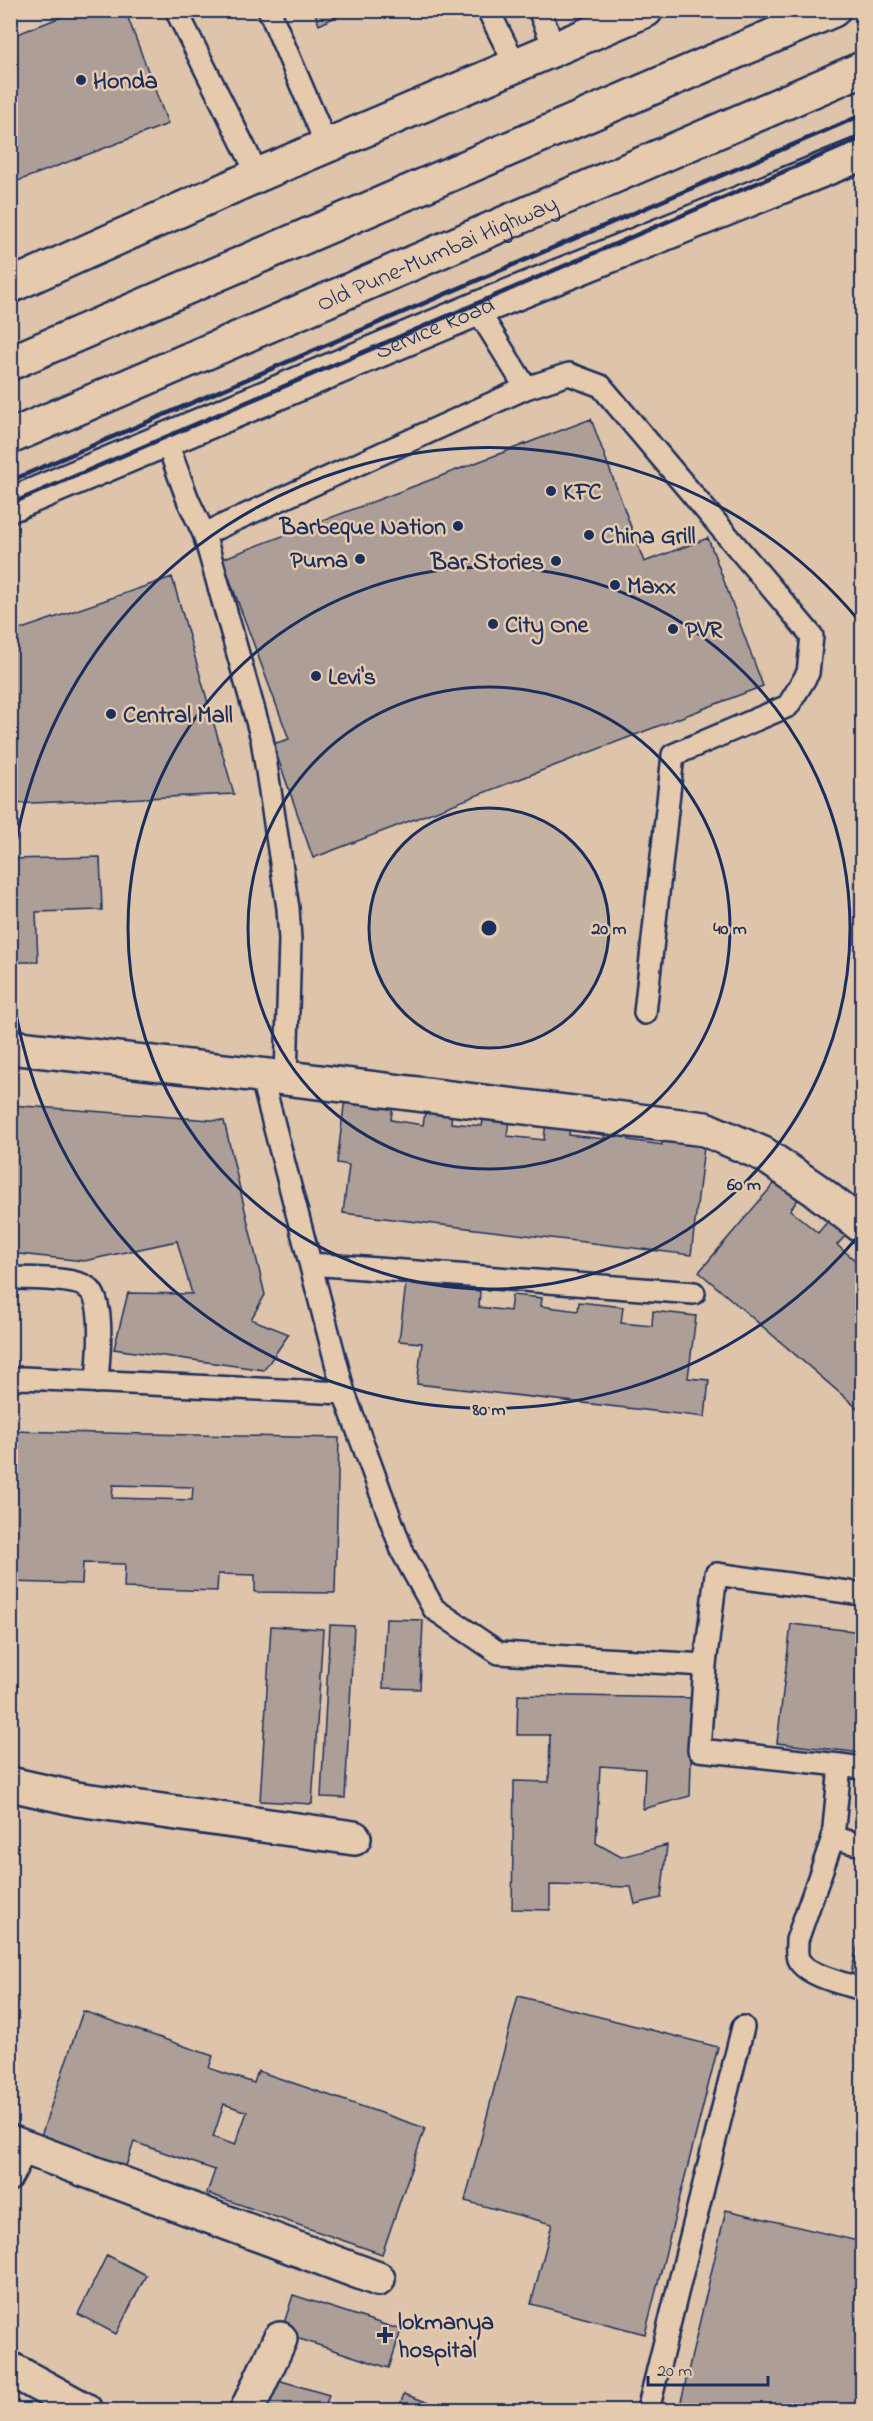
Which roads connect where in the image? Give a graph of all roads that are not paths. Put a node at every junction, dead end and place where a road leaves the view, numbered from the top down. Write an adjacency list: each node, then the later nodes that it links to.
1 (176, 10): 12 (lane)
2 (269, 10): 10 (lane)
3 (488, 10): 8 (lane)
4 (539, 10): 7 (lane)
5 (646, 10): 7 (main road)
6 (833, 10): 15 (main road)
7 (555, 49): 8 (main road)
8 (516, 66): 10 (main road)
9 (862, 69): 17 (main road, Old Pune–Mumbai Highway)
10 (327, 146): 12 (main road)
11 (862, 154): 14 (main road, Service Road)
12 (258, 176): 13 (main road)
13 (10, 286)
14 (477, 309): 16 (lane); 18 (main road, Service Road)
15 (10, 363)
16 (526, 388): 20 (lane); 21 (lane)
17 (10, 437)
18 (166, 440): 19 (main road, Service Road); 20 (lane)
19 (10, 505)
20 (204, 534): 23 (lane)
21 (645, 1013)
22 (10, 1047): 23 (main road)
23 (274, 1077): 24 (main road); 25 (lane)
24 (862, 1226)
25 (311, 1264): 27 (lane); 30 (lane)
26 (10, 1278): 29 (lane)
27 (694, 1293)
28 (10, 1381): 29 (lane)
29 (97, 1382): 30 (lane)
30 (344, 1393): 32 (lane)
31 (862, 1594): 32 (lane)
32 (705, 1665): 33 (lane)
33 (840, 1765): 34 (lane); 36 (lane)
34 (862, 1768)
35 (10, 1784): 37 (main road)
36 (833, 1838): 38 (lane); 39 (lane)
37 (354, 1839)
38 (862, 1845)
39 (862, 1989)
40 (743, 2027): 48 (lane)
41 (19, 2145): 42 (lane); 43 (main road)
42 (10, 2180)
43 (378, 2279)
44 (280, 2339): 47 (main road)
45 (10, 2369): 46 (main road)
46 (85, 2410)
47 (247, 2410)
48 (648, 2410)

